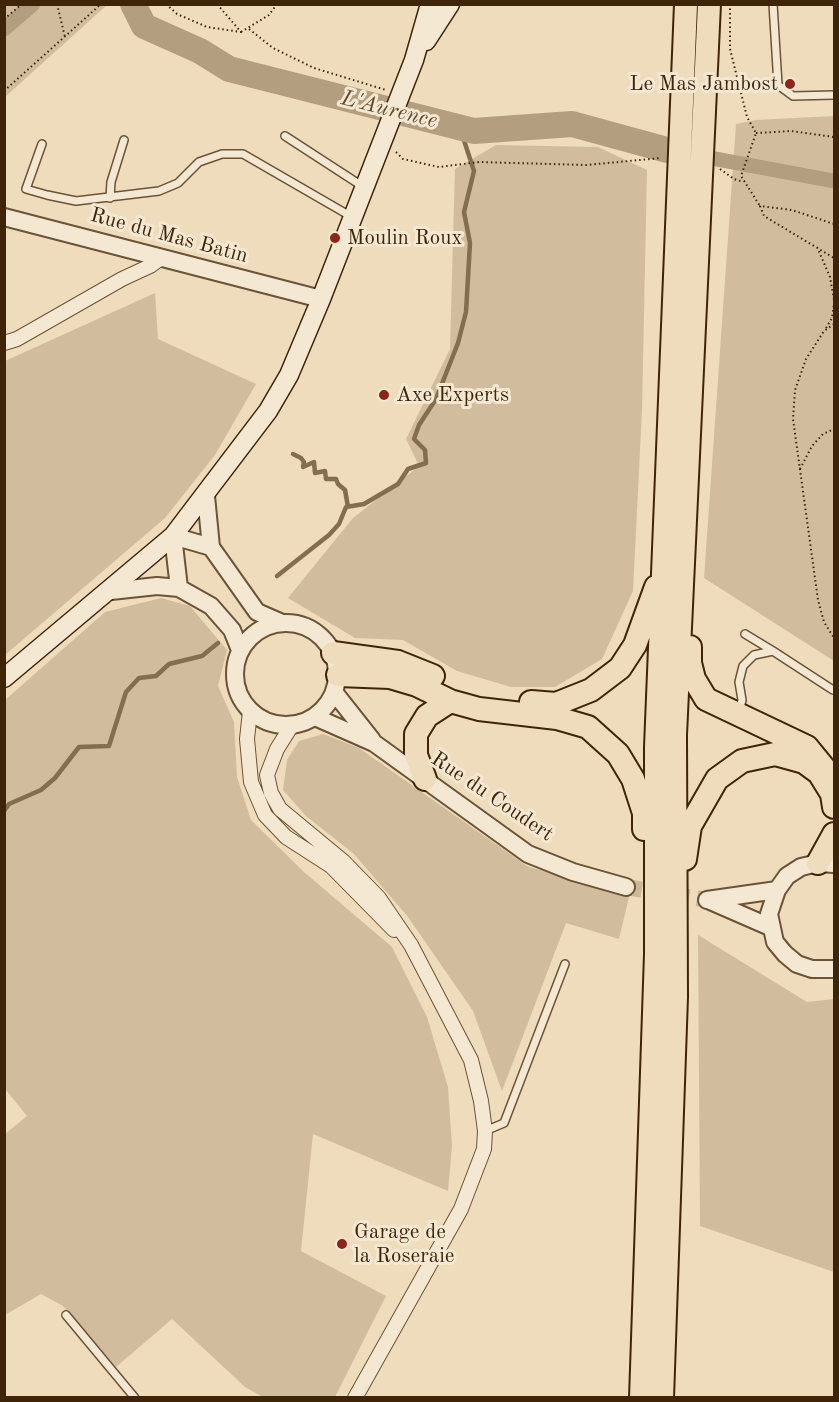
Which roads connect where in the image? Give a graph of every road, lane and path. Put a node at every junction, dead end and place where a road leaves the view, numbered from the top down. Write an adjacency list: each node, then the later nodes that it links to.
1 (22, 4): 13 (path)
2 (57, 4): 16 (path)
3 (101, 4): 16 (path)
4 (166, 4): 15 (path)
5 (217, 4): 15 (path)
6 (277, 4): 14 (path)
7 (429, 4): 17 (main road)
8 (450, 4): 17 (main road)
9 (686, 4): 49 (highway)
10 (709, 4): 49 (highway)
11 (730, 4): 22 (path)
12 (773, 4): 19 (lane)
13 (4, 19)
14 (249, 29): 15 (path); 20 (path)
15 (241, 32)
16 (66, 38): 18 (path)
17 (414, 60): 20 (main road)
18 (4, 91)
19 (834, 94)
20 (399, 97): 21 (main road)
21 (386, 131): 27 (path); 30 (main road)
22 (756, 133): 24 (path); 29 (path)
23 (285, 136): 30 (lane)
24 (834, 137)
25 (124, 140): 31 (lane)
26 (42, 144): 31 (lane)
27 (667, 158)
28 (716, 167): 29 (path)
29 (743, 182): 32 (path)
30 (364, 187): 34 (main road)
31 (110, 198): 34 (lane)
32 (760, 206): 35 (path); 36 (path)
33 (4, 217): 37 (street, Rue du Mas Batin)
34 (352, 217): 39 (main road)
35 (834, 224)
36 (817, 247): 38 (path); 40 (path)
37 (161, 258): 39 (street, Rue du Mas Batin); 43 (street)
38 (834, 258)
39 (321, 299): 46 (main road)
40 (834, 302): 42 (path)
41 (834, 324): 42 (path)
42 (824, 331): 45 (path)
43 (4, 343)
44 (834, 429): 45 (path)
45 (800, 469): 54 (path)
46 (206, 496): 47 (main road); 48 (street)
47 (174, 536): 48 (street); 50 (street); 51 (main road)
48 (211, 547): 52 (street)
49 (673, 563): 57 (highway); 63 (highway); 73 (highway); 77 (highway)
50 (179, 588): 51 (street); 55 (street)
51 (111, 591): 58 (main road)
52 (280, 622): 55 (street); 57 (street)
53 (745, 634): 56 (lane)
54 (834, 638)
55 (240, 650): 62 (street)
56 (773, 651): 60 (lane); 63 (lane)
57 (333, 652): 59 (street)
58 (4, 678)
59 (336, 683): 61 (highway); 64 (street); 66 (street, Rue du Coudert)
60 (833, 690)
61 (450, 701): 67 (highway); 77 (highway)
62 (250, 711): 65 (street); 76 (street)
63 (739, 714): 68 (highway)
64 (315, 717): 65 (street); 66 (street, Rue du Coudert)
65 (292, 725): 76 (street)
66 (374, 743): 67 (street, Rue du Coudert)
67 (425, 779): 72 (street, Rue du Coudert)
68 (834, 780)
69 (834, 807): 73 (highway)
70 (834, 834): 71 (highway)
71 (826, 863): 74 (street)
72 (626, 887)
73 (674, 890): 85 (highway)
74 (777, 890): 75 (street); 75 (street)
75 (770, 927): 79 (street)
76 (411, 945): 80 (street)
77 (656, 954): 84 (highway)
78 (565, 964): 80 (lane)
79 (834, 969)
80 (485, 1131): 83 (street)
81 (66, 1315): 82 (lane)
82 (135, 1398)
83 (355, 1398)
84 (641, 1398)
85 (662, 1398)

